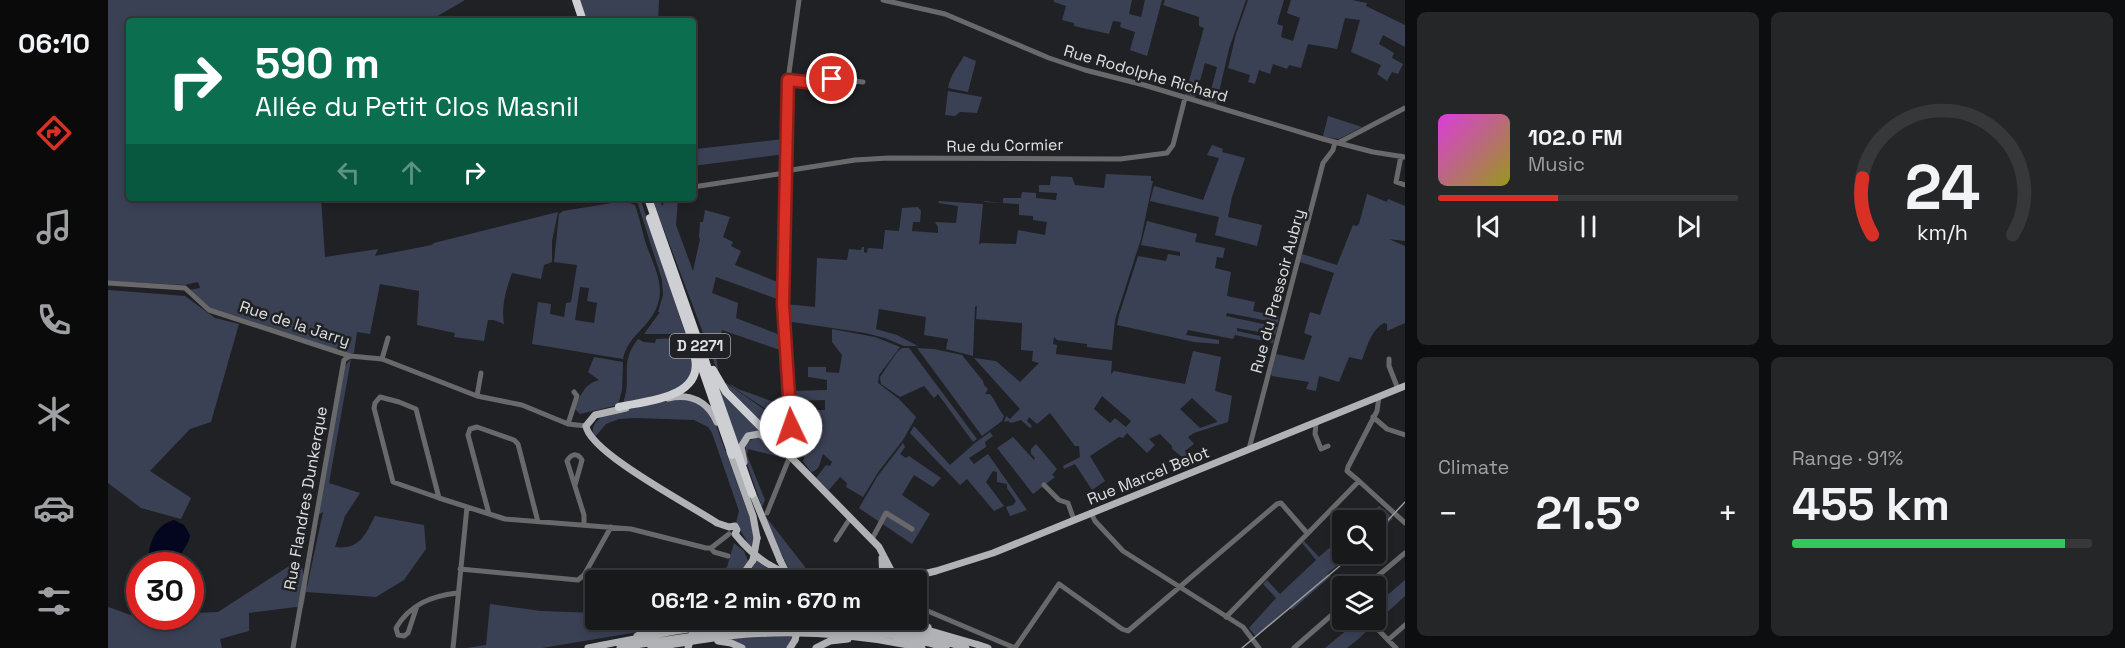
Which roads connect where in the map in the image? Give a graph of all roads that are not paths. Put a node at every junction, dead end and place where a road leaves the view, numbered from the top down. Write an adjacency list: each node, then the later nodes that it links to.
1 (576, 0): 4 (highway)
2 (799, 0): 5 (street)
3 (883, 0): 7 (street, Rue Rodolphe Richard)
4 (582, 18)
5 (788, 80): 6 (street); 11 (street)
6 (862, 82)
7 (1185, 98): 9 (street, Rue Rodolphe Richard); 11 (street, Rue du Cormier)
8 (1405, 108): 9 (street)
9 (1337, 143): 10 (street, Rue Rodolphe Richard); 36 (street, Rue du Pressoir Aubry)
10 (1403, 156): 12 (street)
11 (785, 172): 13 (street); 35 (street)
12 (1405, 185)
13 (696, 187)
14 (644, 201): 18 (highway, D 2271)
15 (649, 201): 17 (highway, D 2271)
16 (108, 283): 20 (street, Rue de la Jarry)
17 (691, 318): 35 (highway); 42 (highway, D 2271)
18 (688, 328): 28 (highway); 37 (highway, D 2271)
19 (388, 338): 21 (street)
20 (350, 356): 21 (street, Rue de la Jarry); 92 (street, Rue Flandres Dunkerque)
21 (382, 359): 26 (street, Rue de la Jarry)
22 (1389, 359): 24 (street)
23 (481, 373): 26 (street)
24 (1401, 388): 27 (main road, Rue Marcel Belot)
25 (574, 392): 31 (street)
26 (477, 396): 31 (street, Rue de la Jarry)
27 (1375, 398): 29 (street); 30 (main road, Rue Marcel Belot)
28 (619, 407): 32 (main road)
29 (1375, 414): 33 (street); 39 (street)
30 (1316, 423): 34 (street); 36 (main road, Rue Marcel Belot)
31 (568, 424): 32 (street, Rue de la Jarry)
32 (586, 426): 37 (main road); 57 (main road)
33 (1405, 435)
34 (1328, 446)
35 (781, 447): 38 (main road); 42 (main road)
36 (1249, 449): 47 (main road, Rue Marcel Belot)
37 (732, 455): 66 (main road, D 2271, bridge)
38 (790, 456): 46 (street); 49 (main road)
39 (1359, 481): 50 (street); 58 (street)
40 (1044, 484): 51 (street)
41 (575, 485): 41 (street); 54 (street)
42 (752, 494): 68 (main road, D 2271, bridge)
43 (439, 498): 43 (street); 44 (street)
44 (467, 507): 48 (street); 65 (street)
45 (1405, 512): 50 (street)
46 (767, 513)
47 (1091, 513): 51 (main road, Rue Marcel Belot); 73 (street)
48 (489, 514): 52 (street); 52 (street)
49 (851, 517): 59 (main road); 60 (street)
50 (1400, 518): 53 (street)
51 (1074, 520): 71 (main road, Rue Marcel Belot)
52 (538, 522): 54 (street)
53 (1405, 523)
54 (584, 525): 55 (street)
55 (611, 527): 62 (street); 65 (street)
56 (912, 529): 59 (street)
57 (731, 532): 62 (street); 67 (main road)
58 (1307, 533): 73 (street); 78 (street)
59 (872, 539): 61 (main road)
60 (836, 540)
61 (879, 547): 69 (main road); 70 (main road)
62 (711, 548): 64 (street)
63 (1405, 553): 72 (street)
64 (728, 556)
65 (460, 569): 74 (street)
66 (746, 570)
67 (778, 570)
68 (785, 570)
69 (883, 570)
70 (891, 570)
71 (927, 573)
72 (1378, 576)
73 (1178, 586): 78 (street); 106 (street)
74 (457, 593): 75 (street); 93 (street)
75 (417, 606): 75 (street)
76 (927, 611): 106 (street)
77 (1332, 615): 108 (street)
78 (1226, 617): 107 (street)
79 (1405, 625): 86 (street)
80 (927, 626): 91 (main road)
81 (651, 630): 89 (main road)
82 (695, 630): 98 (main road, bridge)
83 (798, 630): 100 (main road, bridge)
84 (924, 630): 91 (main road)
85 (1379, 630): 86 (street)
86 (1388, 640): 109 (street)
87 (700, 641): 88 (main road); 90 (main road); 99 (main road)
88 (887, 642): 101 (main road); 102 (main road)
89 (605, 645): 94 (main road); 104 (main road)
90 (677, 645): 96 (main road); 97 (main road)
91 (979, 645): 105 (main road)
92 (293, 648)
93 (453, 648)
94 (588, 648)
95 (620, 648): 103 (main road)
96 (651, 648)
97 (663, 648)
98 (688, 648)
99 (742, 648)
100 (791, 648)
101 (816, 648)
102 (922, 648)
103 (946, 648)
104 (966, 648)
105 (988, 648)
106 (1015, 648)
107 (1259, 648)
108 (1294, 648)
109 (1396, 648)

